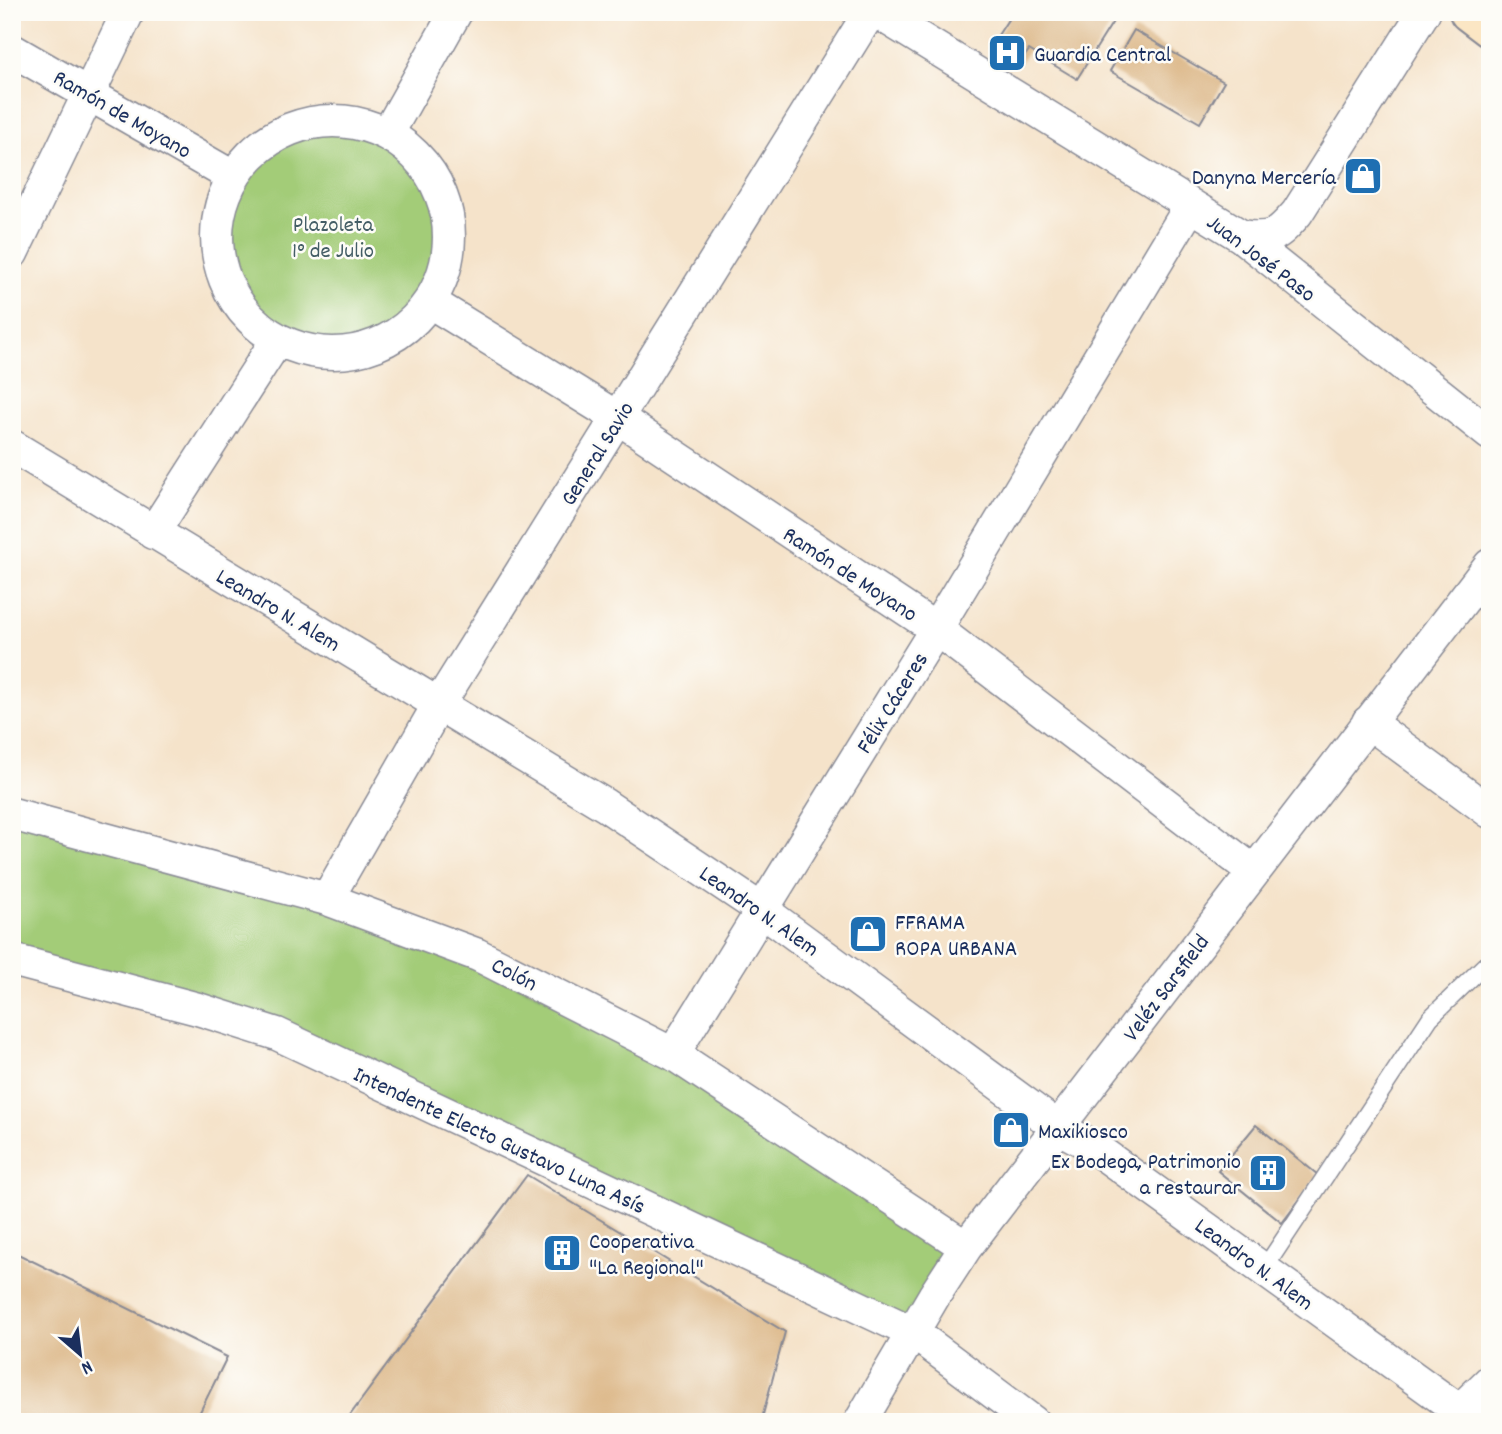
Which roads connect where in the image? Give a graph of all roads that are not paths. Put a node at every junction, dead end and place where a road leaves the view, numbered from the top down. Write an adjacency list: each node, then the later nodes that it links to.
1 (128, 12): 9 (street)
2 (456, 12): 10 (street)
3 (870, 12): 17 (street, General Savio)
4 (877, 12): 12 (street, Juan José Paso)
5 (1424, 12): 13 (street)
6 (1469, 12): 7 (street)
7 (1490, 29)
8 (12, 50): 9 (street, Ramón de Moyano)
9 (89, 93): 11 (street, Ramón de Moyano); 14 (street)
10 (388, 133): 11 (street); 15 (street)
11 (233, 177): 16 (street)
12 (1191, 205): 13 (street, Juan José Paso); 22 (street, Félix Cáceres)
13 (1241, 236): 18 (street, Juan José Paso)
14 (12, 253)
15 (430, 302): 16 (street); 17 (street, Ramón de Moyano)
16 (277, 340): 20 (street)
17 (618, 418): 22 (street, Ramón de Moyano); 23 (street, General Savio)
18 (1490, 433)
19 (12, 446): 20 (street, Leandro N. Alem)
20 (153, 533): 23 (street, Leandro N. Alem)
21 (1490, 565): 24 (street, Veléz Sarsfield)
22 (936, 629): 27 (street, Ramón de Moyano); 29 (street, Félix Cáceres)
23 (439, 704): 28 (street, General Savio); 29 (street, Leandro N. Alem)
24 (1368, 722): 25 (street); 27 (street, Veléz Sarsfield)
25 (1490, 812)
26 (12, 814): 28 (street, Colón)
27 (1253, 871): 33 (street, Veléz Sarsfield)
28 (327, 899): 32 (street, Colón)
29 (762, 909): 32 (street, Félix Cáceres); 33 (street, Leandro N. Alem)
30 (12, 960): 36 (street, Intendente Electo Gustavo Luna Asís)
31 (1490, 960): 35 (lane)
32 (673, 1054): 34 (street, Colón)
33 (1059, 1128): 34 (street, Veléz Sarsfield); 35 (street, Leandro N. Alem)
34 (965, 1247): 36 (street, Veléz Sarsfield)
35 (1264, 1269): 38 (street, Leandro N. Alem)
36 (914, 1333): 39 (street, Veléz Sarsfield); 40 (street, Intendente Electo Gustavo Luna Asís)
37 (1490, 1381): 38 (street)
38 (1467, 1416)
39 (860, 1422)
40 (1033, 1422)

